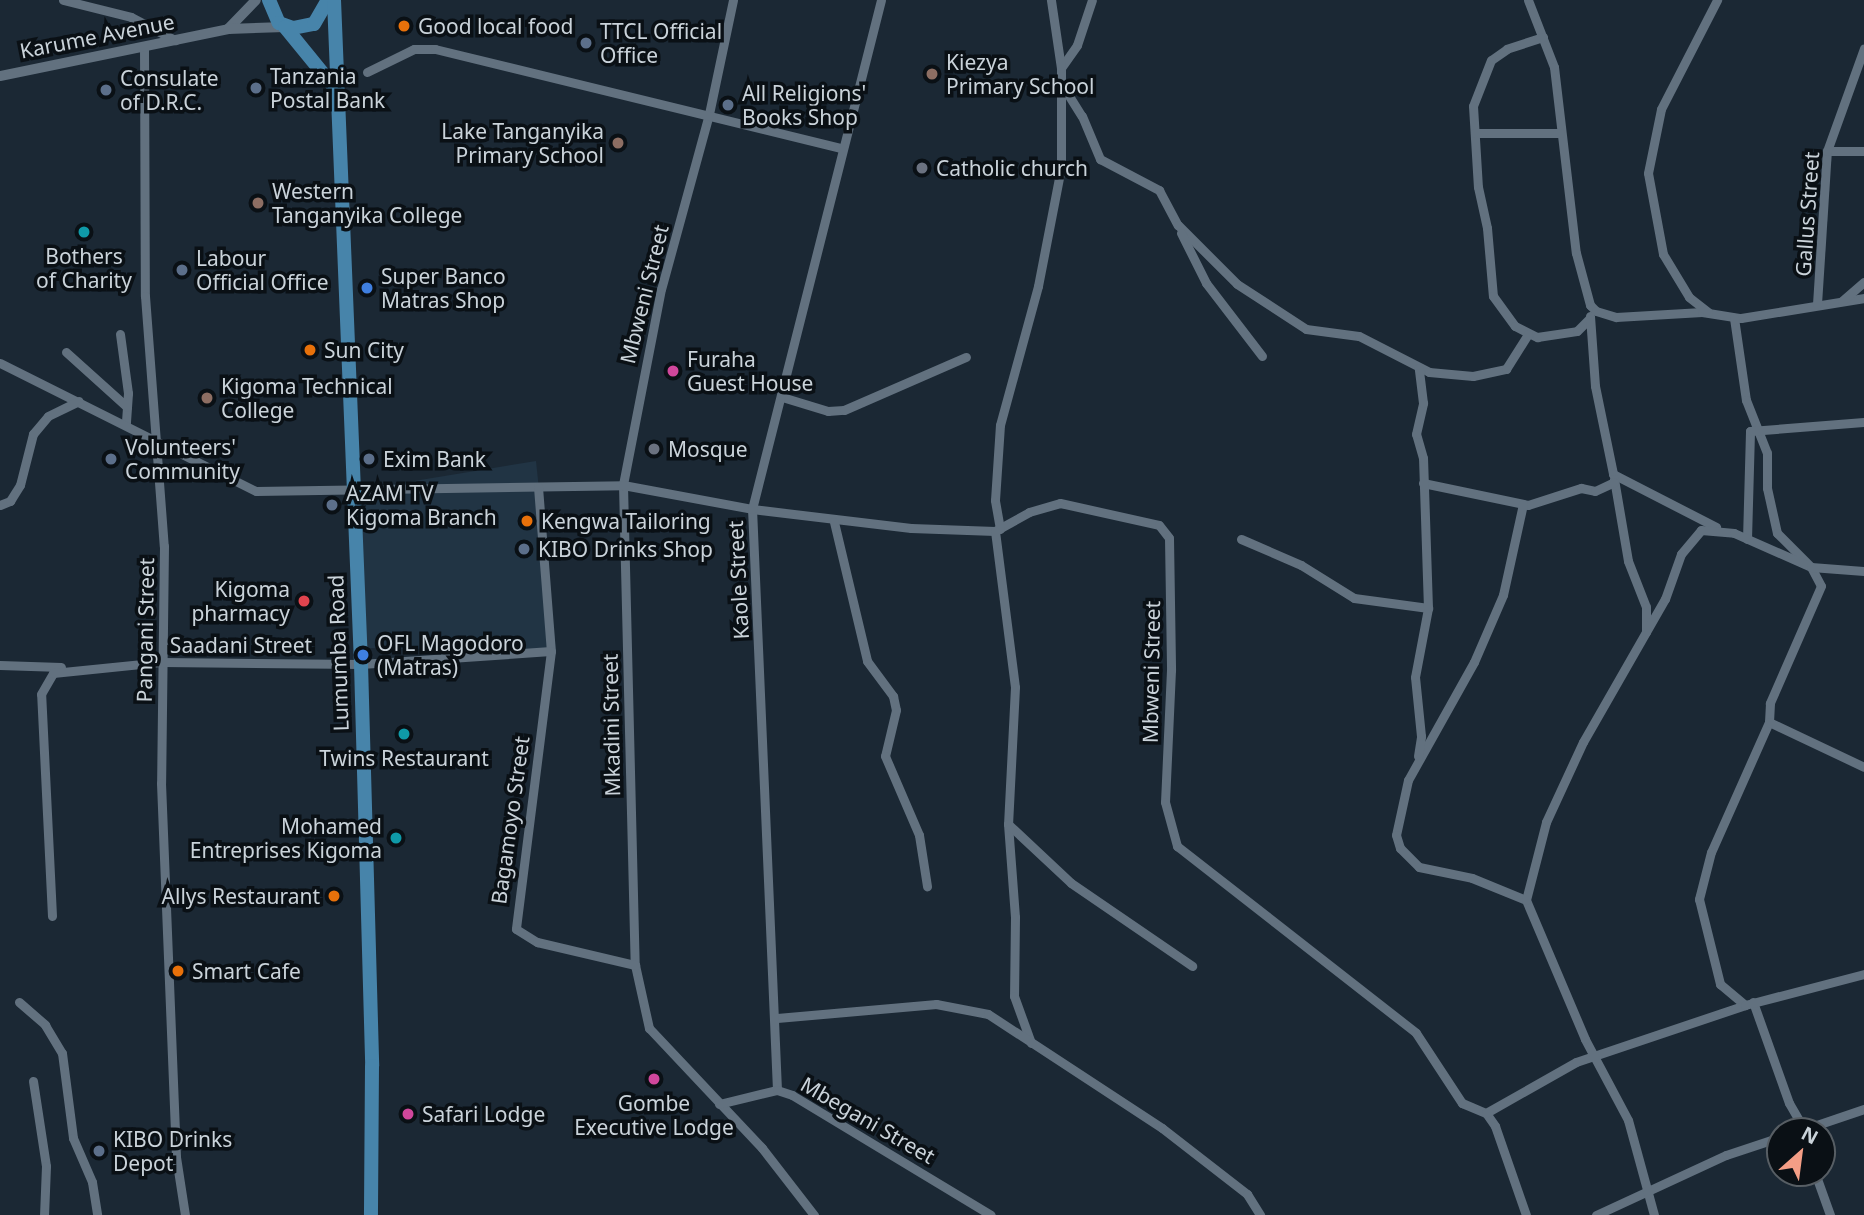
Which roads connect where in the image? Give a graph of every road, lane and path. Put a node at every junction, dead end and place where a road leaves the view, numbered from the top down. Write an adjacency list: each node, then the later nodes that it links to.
1 (63, 0): 15 (street)
2 (256, 0): 13 (street)
3 (269, 0): 12 (main road)
4 (328, 0): 12 (main road)
5 (334, 0): 22 (main road, Lumumba Road)
6 (733, 0): 23 (street, Mbweni Street)
7 (881, 0): 26 (street, Kaole Street)
8 (1051, 0): 18 (street)
9 (1092, 0): 18 (street)
10 (1528, 0): 14 (street)
11 (1717, 0): 35 (street)
12 (285, 27): 13 (street, Karume Avenue); 22 (main road)
13 (228, 29): 15 (street, Karume Avenue)
14 (1543, 37): 24 (street); 25 (street)
15 (174, 40): 16 (street, Karume Avenue)
16 (144, 46): 20 (street, Karume Avenue); 51 (street, Pangani Street)
17 (1864, 48): 27 (street, Gallus Street)
18 (1061, 68): 21 (street)
19 (367, 72): 23 (street)
20 (0, 76)
21 (1061, 83): 29 (street); 61 (street)
22 (335, 89): 56 (main road, Lumumba Road)
23 (709, 114): 26 (street); 54 (street, Mbweni Street)
24 (1475, 133): 25 (street); 39 (street)
25 (1560, 133): 34 (street)
26 (840, 148): 45 (street, Kaole Street)
27 (1827, 151): 28 (street); 33 (street, Gallus Street)
28 (1864, 151)
29 (1178, 225): 41 (street); 44 (street)
30 (1864, 282): 32 (street)
31 (1864, 298): 32 (street)
32 (1842, 301): 33 (street)
33 (1817, 304): 36 (street)
34 (1590, 305): 35 (street); 37 (street)
35 (1709, 313): 36 (street)
36 (1734, 317): 50 (street)
37 (1590, 318): 39 (street); 52 (street)
38 (120, 334): 47 (street)
39 (1528, 334): 44 (street)
40 (66, 352): 47 (street)
41 (1262, 356)
42 (966, 357): 45 (street)
43 (0, 363): 46 (street)
44 (1419, 368): 53 (street)
45 (782, 397): 59 (street, Kaole Street)
46 (79, 401): 49 (street); 58 (street)
47 (127, 407): 49 (street)
48 (1864, 422): 50 (street)
49 (126, 424): 51 (street)
50 (1756, 428): 64 (street); 65 (street)
51 (155, 441): 56 (street); 70 (street, Pangani Street)
52 (1614, 478): 57 (street); 62 (street); 68 (street)
53 (1423, 483): 57 (street); 67 (street)
54 (623, 485): 55 (street); 59 (street); 81 (street, Mkadini Street)
55 (538, 487): 56 (street); 69 (street, Bagamoyo Street)
56 (354, 491): 71 (main road, Lumumba Road)
57 (1523, 504): 75 (street)
58 (0, 505)
59 (752, 509): 60 (street); 86 (street, Kaole Street)
60 (834, 522): 61 (street); 78 (street)
61 (998, 530): 77 (street); 93 (street, Mbweni Street)
62 (1724, 531): 64 (street); 68 (street)
63 (1241, 539): 67 (street)
64 (1747, 539): 65 (street)
65 (1811, 567): 66 (street); 74 (street)
66 (1863, 572)
67 (1429, 608): 75 (street)
68 (1646, 633): 79 (street)
69 (551, 651): 71 (street, Saadani Street); 81 (street, Bagamoyo Street)
70 (162, 662): 71 (street, Saadani Street); 73 (street, Saadani Street); 102 (street, Pangani Street)
71 (361, 664): 103 (main road, Lumumba Road)
72 (0, 665): 73 (street)
73 (79, 668): 80 (street, Saadani Street)
74 (1769, 722): 76 (street); 85 (street)
75 (1417, 762): 79 (street)
76 (1864, 767)
77 (1008, 824): 82 (street); 87 (street)
78 (927, 886)
79 (1526, 900): 88 (street)
80 (52, 916)
81 (635, 965): 91 (street)
82 (1192, 966)
83 (1864, 974): 85 (street)
84 (19, 1002): 101 (street)
85 (1749, 1004): 88 (street); 94 (street)
86 (777, 1018): 87 (street); 90 (street, Kaole Street)
87 (1032, 1044): 105 (street)
88 (1595, 1055): 93 (street); 98 (street)
89 (33, 1081): 100 (street)
90 (777, 1090): 91 (street, Mbegani Street); 104 (street, Mbegani Street)
91 (719, 1104): 99 (street)
92 (1864, 1109): 95 (street)
93 (1486, 1113): 106 (street, Mbweni Street)
94 (1796, 1117)
95 (1836, 1119)
96 (1766, 1143): 98 (street)
97 (1820, 1187): 109 (street)
98 (1650, 1189): 107 (street); 108 (street)
99 (811, 1214)
100 (44, 1215)
101 (97, 1215)
102 (185, 1215)
103 (370, 1215)
104 (991, 1215)
105 (1260, 1215)
106 (1526, 1215)
107 (1596, 1215)
108 (1654, 1215)
109 (1830, 1215)

